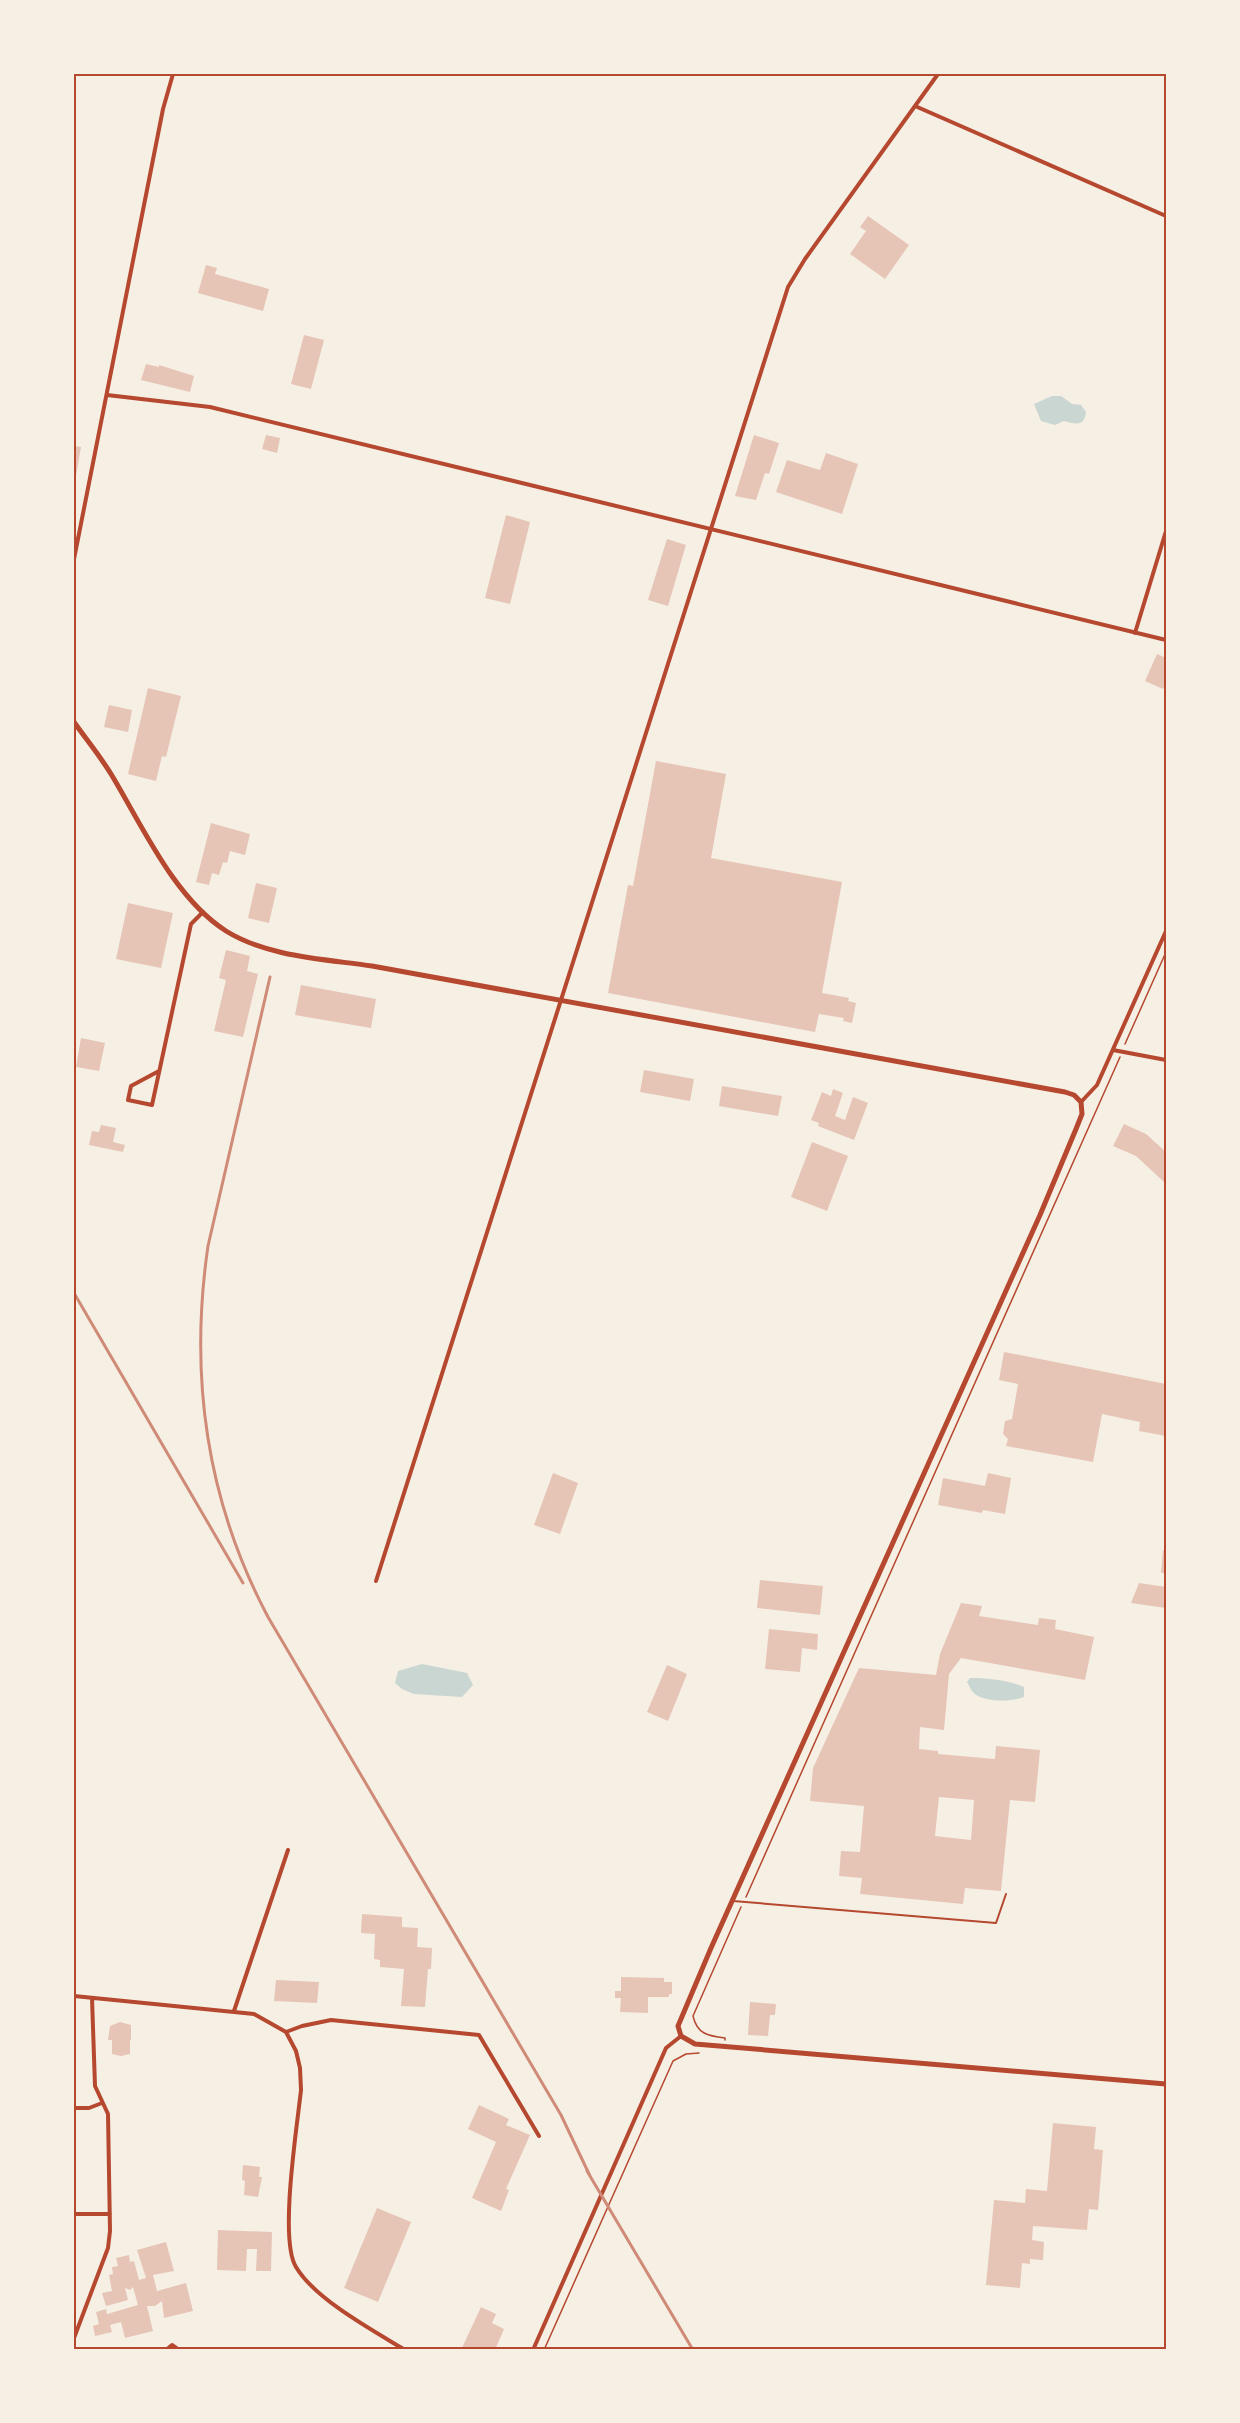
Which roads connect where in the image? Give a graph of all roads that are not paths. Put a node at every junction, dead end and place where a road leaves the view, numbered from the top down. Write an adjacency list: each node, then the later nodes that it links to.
1 (174, 74): 5 (street)
2 (938, 74): 3 (street)
3 (915, 106): 4 (street); 6 (street)
4 (1167, 216)
5 (107, 396): 6 (street); 8 (street)
6 (711, 529): 9 (street); 14 (street)
7 (1167, 531): 9 (street)
8 (74, 559)
9 (1135, 633): 10 (street)
10 (1167, 640)
11 (74, 722): 12 (street)
12 (203, 912): 14 (street); 17 (street)
13 (1167, 931): 15 (street)
14 (560, 1001): 18 (street); 19 (street)
15 (1113, 1050): 16 (street); 18 (street)
16 (1167, 1060)
17 (159, 1071): 17 (street)
18 (1081, 1102): 22 (street)
19 (376, 1581)
20 (288, 1850): 25 (street)
21 (1006, 1894): 22 (lane)
22 (733, 1901): 27 (street)
23 (74, 1996): 24 (street)
24 (92, 1998): 25 (street); 29 (street)
25 (234, 2011): 26 (street)
26 (286, 2032): 31 (street); 37 (street)
27 (681, 2036): 28 (street); 38 (street)
28 (1167, 2084)
29 (102, 2103): 30 (street); 33 (street)
30 (74, 2108)
31 (539, 2136)
32 (74, 2214): 33 (street)
33 (110, 2214): 34 (street)
34 (74, 2338)
35 (166, 2349): 36 (street)
36 (179, 2349)
37 (405, 2349)
38 (533, 2349)

